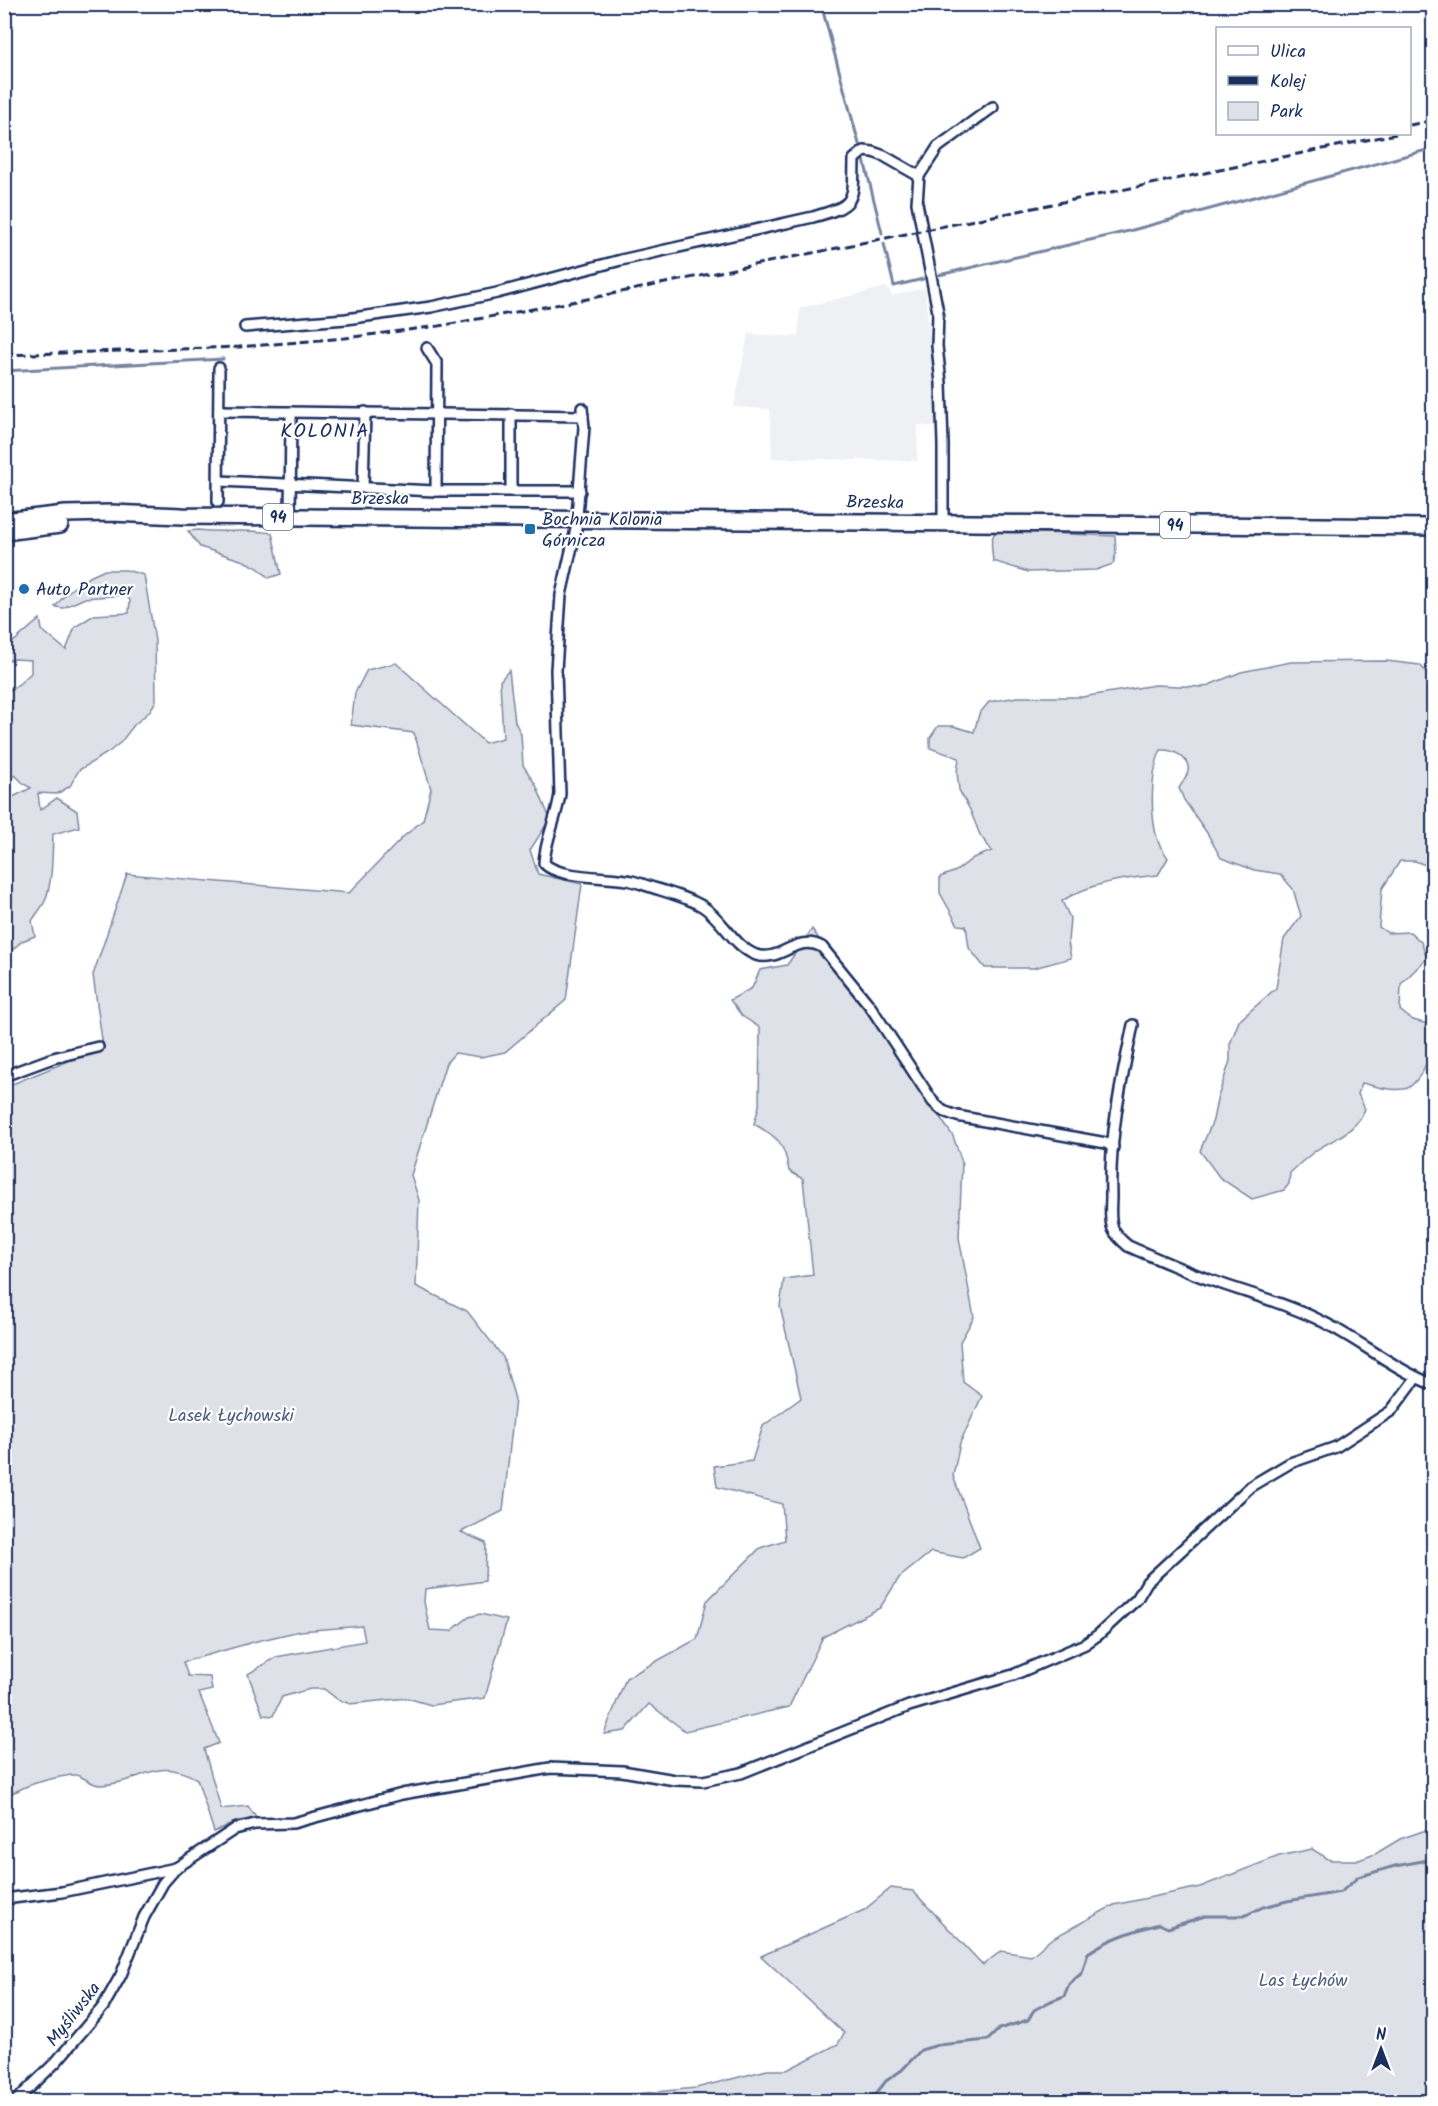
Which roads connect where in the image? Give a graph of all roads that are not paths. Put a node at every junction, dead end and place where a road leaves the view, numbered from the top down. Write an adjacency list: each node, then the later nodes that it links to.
1 (993, 107): 2 (street)
2 (919, 176): 3 (street); 22 (street)
3 (245, 327)
4 (427, 348): 9 (street)
5 (219, 368): 6 (street)
6 (219, 411): 7 (street); 11 (street)
7 (291, 412): 8 (street); 12 (street)
8 (365, 412): 9 (street); 13 (street)
9 (436, 413): 10 (street); 14 (street)
10 (511, 414): 15 (street); 16 (street)
11 (219, 481): 12 (street); 17 (street)
12 (290, 485): 13 (street); 19 (street)
13 (363, 488): 14 (street)
14 (436, 490): 15 (street)
15 (511, 491): 16 (street)
16 (580, 491): 20 (street)
17 (218, 502)
18 (182, 516): 19 (main road, Brzeska / 94); 21 (main road, Brzeska / 94); 24 (main road, Brzeska / 94)
19 (290, 517): 20 (main road, Brzeska / 94)
20 (577, 519): 22 (main road, Brzeska / 94); 28 (street)
21 (4, 520)
22 (943, 522): 23 (main road, 94)
23 (1434, 527)
24 (4, 532)
25 (1133, 1025): 28 (street)
26 (98, 1047): 27 (street)
27 (4, 1076)
28 (1113, 1147): 29 (street)
29 (1416, 1378): 30 (street); 31 (street)
30 (1434, 1385)
31 (176, 1868): 32 (street); 33 (street, Myśliwska)
32 (4, 1899)
33 (15, 2102)

